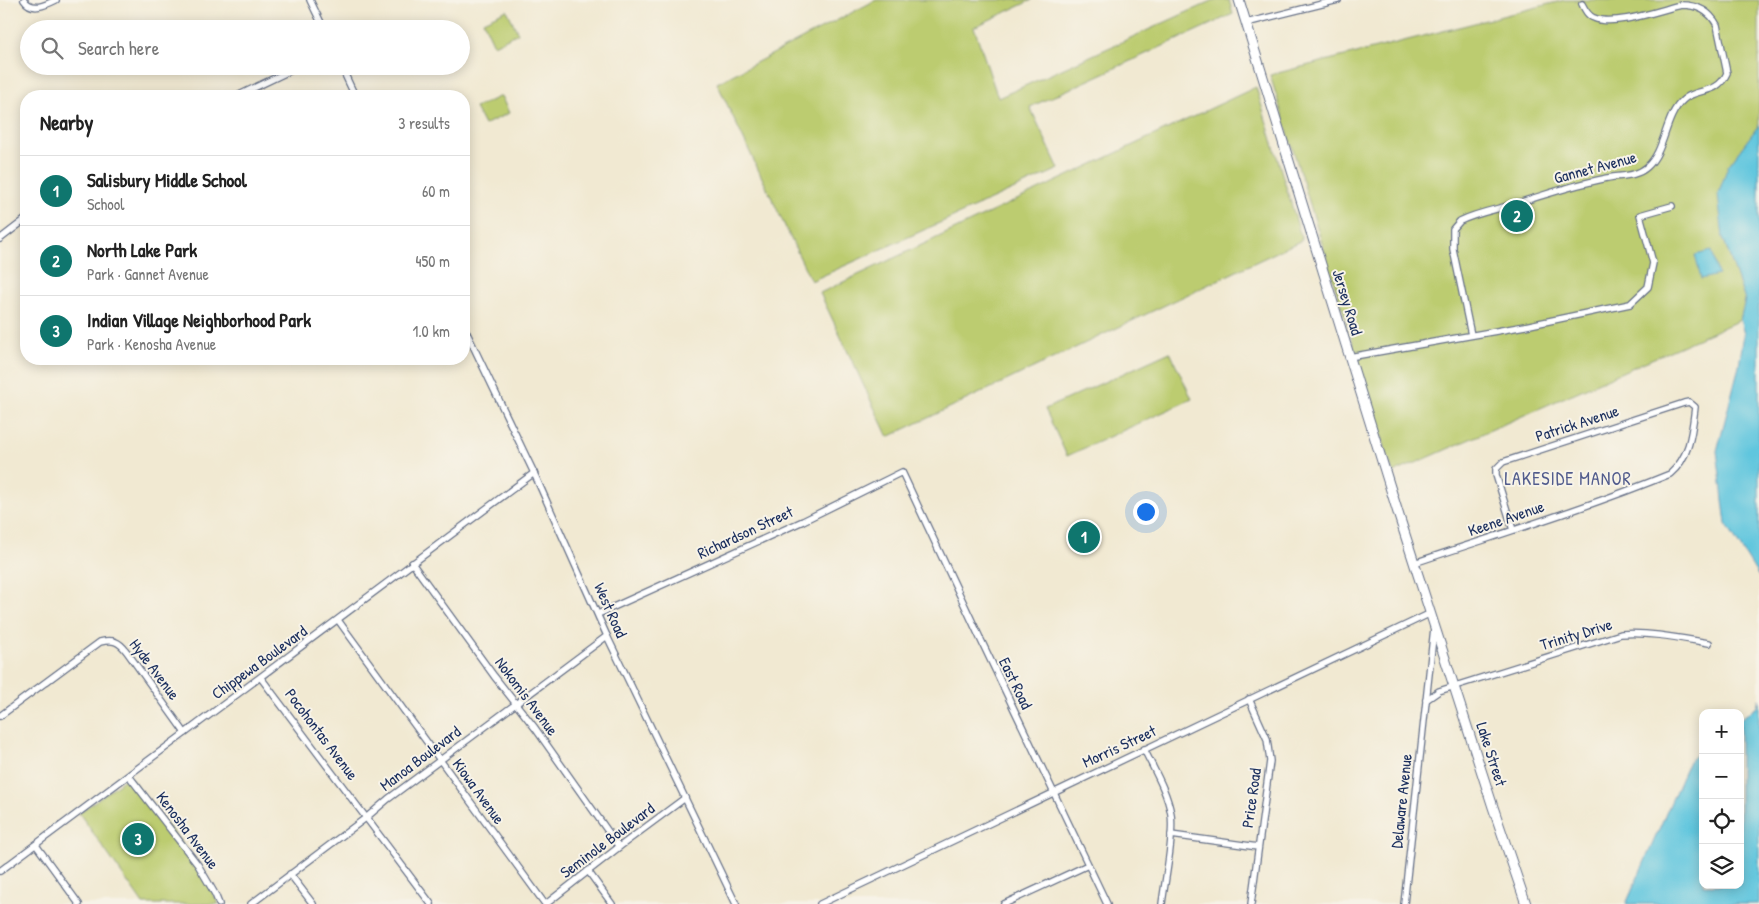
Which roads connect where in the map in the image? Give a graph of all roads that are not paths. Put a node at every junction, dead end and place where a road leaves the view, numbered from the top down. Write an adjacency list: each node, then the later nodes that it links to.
1 (24, 0): 2 (street)
2 (56, 0)
3 (310, 0): 7 (street)
4 (1239, 0): 8 (street, Jersey Road)
5 (1338, 0): 8 (street)
6 (1582, 4): 16 (street, Gannet Avenue)
7 (320, 20)
8 (1246, 23): 18 (street, Jersey Road)
9 (281, 75): 11 (street)
10 (345, 75): 12 (street)
11 (250, 90)
12 (352, 90)
13 (1672, 206): 16 (street)
14 (20, 224): 15 (street)
15 (0, 239)
16 (1471, 335): 18 (street)
17 (470, 340): 21 (street, West Road)
18 (1349, 356): 24 (street, Jersey Road)
19 (1689, 402): 22 (street, Keene Avenue); 22 (street, Patrick Avenue)
20 (902, 472): 26 (street, Richardson Street); 41 (street, East Road)
21 (534, 473): 23 (street, Chippewa Boulevard); 26 (street, West Road)
22 (1513, 530): 24 (street, Keene Avenue)
23 (412, 563): 27 (street, Chippewa Boulevard); 35 (street, Nokomis Avenue)
24 (1414, 563): 25 (street, Jersey Road)
25 (1430, 613): 28 (street, Lake Street); 33 (street, Morris Street)
26 (598, 614): 29 (street, West Road)
27 (338, 620): 31 (street, Chippewa Boulevard); 39 (street, Kiowa Avenue)
28 (1434, 624): 32 (street, Lake Street); 34 (street, Delaware Avenue)
29 (607, 636): 35 (street, Manoa Boulevard); 42 (street, West Road)
30 (1709, 643): 32 (street, Trinity Drive)
31 (262, 678): 37 (street, Chippewa Boulevard); 43 (street, Pocohontas Avenue)
32 (1455, 687): 34 (street); 66 (street, Lake Street)
33 (1249, 700): 38 (street, Morris Street); 47 (street, Price Road)
34 (1426, 700): 65 (street, Delaware Avenue)
35 (516, 704): 39 (street, Manoa Boulevard); 46 (street, Nokomis Avenue)
36 (0, 716): 37 (street, Hyde Avenue)
37 (185, 732): 40 (street, Chippewa Boulevard)
38 (1144, 749): 41 (street, Morris Street); 44 (street)
39 (440, 761): 43 (street, Manoa Boulevard); 57 (street, Kiowa Avenue)
40 (129, 776): 45 (street, Chippewa Boulevard); 53 (street, Kenosha Avenue)
41 (1053, 793): 48 (street, East Road); 60 (street, Morris Street)
42 (685, 798): 46 (street, Seminole Boulevard); 59 (street, West Road)
43 (367, 818): 51 (street, Manoa Boulevard); 56 (street, Pocohontas Avenue)
44 (1171, 835): 47 (street); 63 (street)
45 (36, 845): 49 (street, Chippewa Boulevard); 52 (street)
46 (619, 847): 50 (street, Seminole Boulevard)
47 (1258, 847): 64 (street, Price Road)
48 (1088, 865): 61 (street); 62 (street, East Road)
49 (0, 871)
50 (588, 871): 57 (street, Seminole Boulevard); 58 (street)
51 (290, 874): 54 (street, Manoa Boulevard); 55 (street)
52 (79, 904)
53 (219, 904)
54 (251, 904)
55 (313, 904)
56 (431, 904)
57 (546, 904)
58 (612, 904)
59 (736, 904)
60 (820, 904)
61 (1004, 904)
62 (1107, 904)
63 (1162, 904)
64 (1250, 904)
65 (1404, 904)
66 (1526, 904)

